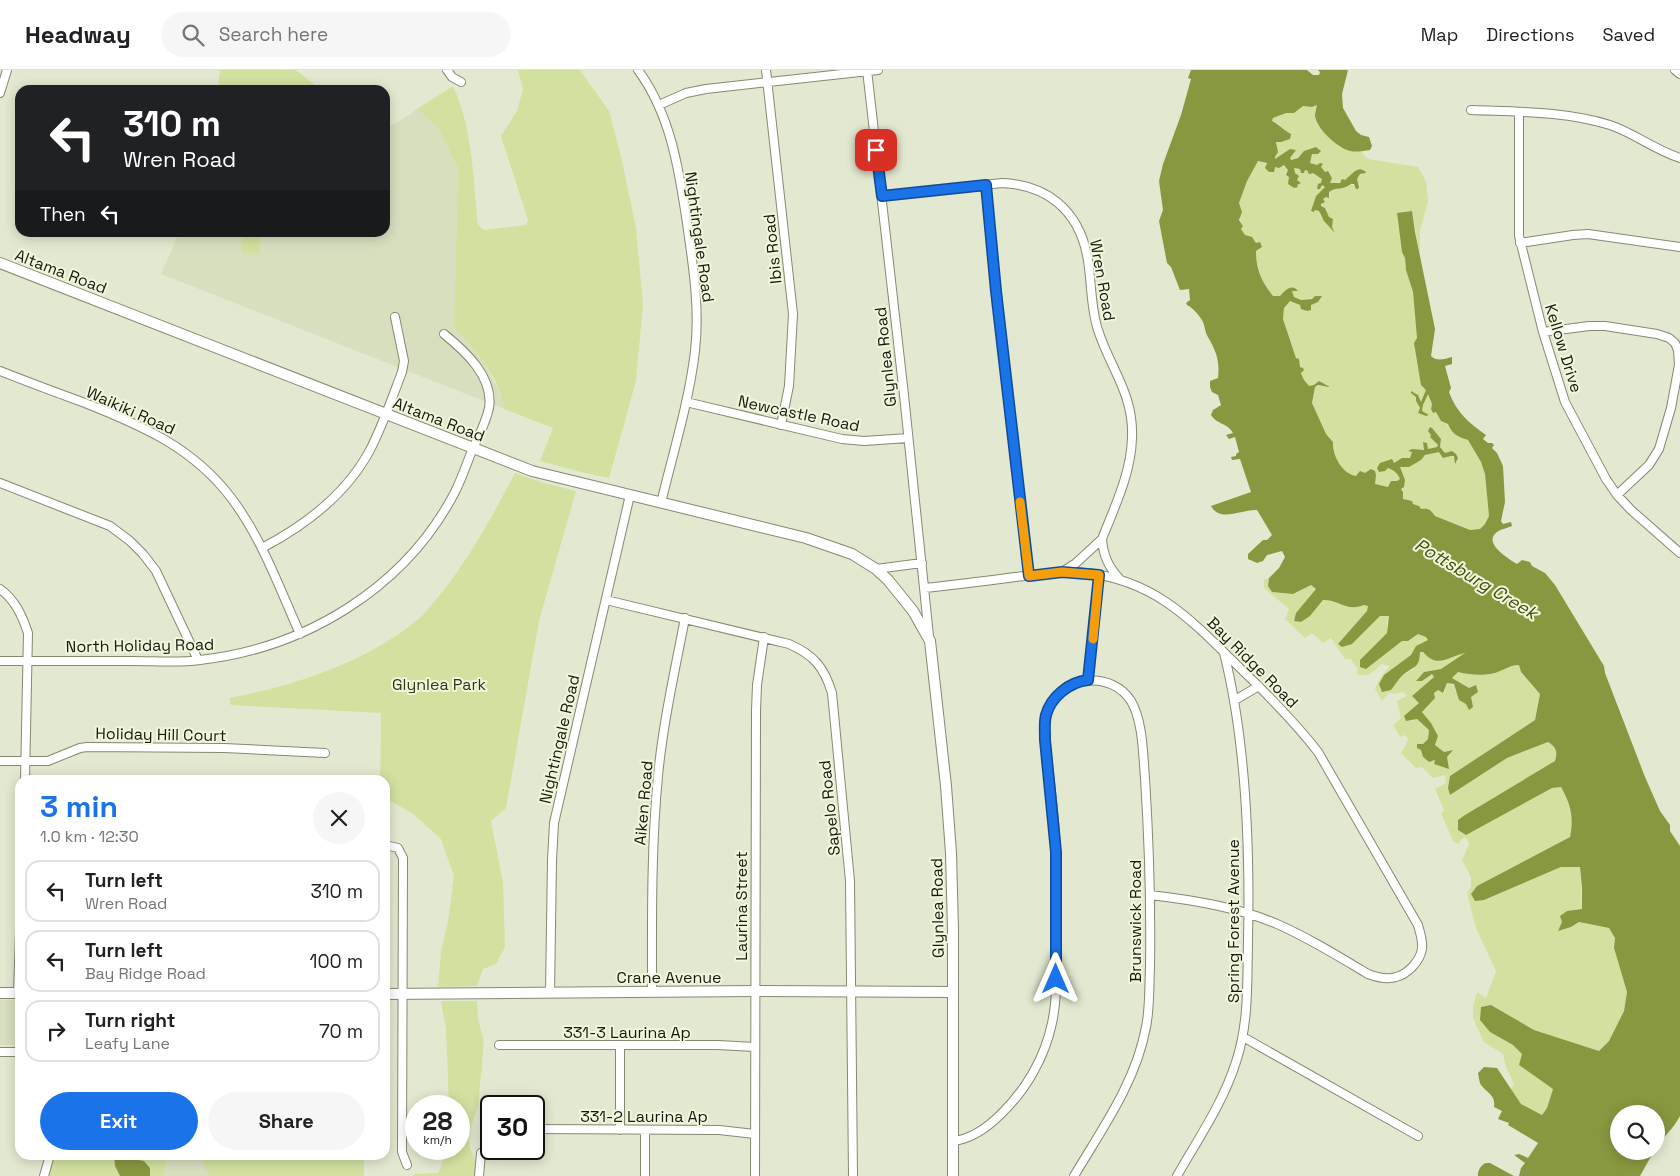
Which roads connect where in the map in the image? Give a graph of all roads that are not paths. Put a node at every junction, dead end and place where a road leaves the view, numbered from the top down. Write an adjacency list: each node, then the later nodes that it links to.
1 (7, 70): 11 (street)
2 (447, 70): 9 (street)
3 (638, 70): 12 (street, Nightingale Road)
4 (766, 70): 10 (street, Ibis Road)
5 (878, 70): 7 (street)
6 (1675, 70): 8 (street)
7 (868, 71): 10 (street); 17 (street, Glynlea Road)
8 (1680, 74)
9 (461, 82)
10 (768, 83): 12 (street); 27 (street, Ibis Road)
11 (0, 93)
12 (659, 105): 25 (street, Nightingale Road)
13 (1471, 110): 14 (street)
14 (1519, 112): 15 (street); 18 (street, Kellow Drive)
15 (1680, 158)
16 (986, 185): 17 (street, Wren Road); 34 (street, Wren Road); 41 (street)
17 (882, 196): 28 (street, Glynlea Road)
18 (1520, 243): 19 (street); 22 (street, Kellow Drive)
19 (1680, 247)
20 (0, 264): 26 (street, Altama Road)
21 (394, 317): 26 (street)
22 (1543, 332): 31 (street, Kellow Drive); 31 (street)
23 (444, 334): 29 (street, North Holiday Road)
24 (0, 371): 35 (street, Waikiki Road)
25 (686, 402): 27 (street, Newcastle Road); 33 (street, Nightingale Road)
26 (386, 414): 29 (street, Altama Road); 35 (street)
27 (780, 425): 28 (street, Newcastle Road)
28 (908, 438): 37 (street, Glynlea Road)
29 (473, 448): 32 (street, Altama Road); 47 (street, North Holiday Road)
30 (0, 483): 51 (street)
31 (1617, 495): 36 (street, Kellow Drive)
32 (630, 496): 33 (street, Altama Road); 45 (street, Nightingale Road)
33 (661, 503): 38 (street, Altama Road)
34 (1102, 539): 39 (street, Wren Road); 42 (street)
35 (262, 548): 47 (street, Waikiki Road)
36 (1680, 553)
37 (922, 564): 38 (street); 43 (street, Glynlea Road)
38 (876, 569): 49 (street, Glynlea Road)
39 (1062, 572): 40 (street, Bay Ridge Road); 41 (street, Bay Ridge Road)
40 (1099, 575): 42 (street, Bay Ridge Road); 54 (street)
41 (1029, 576): 43 (street, Bay Ridge Road)
42 (1120, 579): 50 (street, Bay Ridge Road)
43 (924, 588): 49 (street, Glynlea Road)
44 (0, 589): 53 (street)
45 (606, 600): 46 (street, Sapelo Road); 70 (street, Nightingale Road)
46 (686, 618): 48 (street, Sapelo Road); 65 (street, Aiken Road)
47 (300, 634): 51 (street, North Holiday Road)
48 (764, 637): 64 (street, Sapelo Road); 66 (street, Laurina Street)
49 (930, 641): 67 (street, Glynlea Road)
50 (1224, 651): 55 (street, Bay Ridge Road); 56 (street, Spring Forest Avenue)
51 (198, 660): 53 (street, North Holiday Road)
52 (0, 661): 53 (street, North Holiday Road)
53 (28, 661): 59 (street)
54 (1088, 680): 62 (street, Brunswick Road); 84 (street)
55 (1258, 686): 56 (street); 63 (street, Bay Ridge Road)
56 (1235, 700): 63 (street, Spring Forest Avenue)
57 (325, 754): 59 (street, Holiday Hill Court)
58 (0, 761): 59 (street, Holiday Hill Court)
59 (26, 762): 60 (street)
60 (25, 775)
61 (390, 846): 72 (street)
62 (1150, 895): 63 (street); 94 (street, Brunswick Road)
63 (1248, 914): 73 (street, Spring Forest Avenue)
64 (852, 991): 66 (street, Crane Avenue); 67 (street, Crane Avenue); 92 (street, Sapelo Road)
65 (652, 992): 66 (street, Crane Avenue); 70 (street, Crane Avenue)
66 (755, 992): 76 (street, Laurina Street)
67 (952, 992): 84 (street, Glynlea Road)
68 (0, 993): 69 (street)
69 (15, 993)
70 (550, 993): 72 (street, Crane Avenue)
71 (390, 994): 72 (street, Crane Avenue)
72 (403, 994): 87 (street)
73 (1243, 1037): 83 (street); 95 (street, Spring Forest Avenue)
74 (499, 1045): 75 (street, 331-3 Laurina Ap)
75 (620, 1045): 76 (street, 331-3 Laurina Ap); 80 (street)
76 (755, 1048): 82 (street, Laurina Street)
77 (0, 1052): 78 (street)
78 (15, 1052)
79 (545, 1129): 80 (street, 331-2 Laurina Ap)
80 (620, 1130): 81 (street, 331-2 Laurina Ap)
81 (645, 1130): 82 (street, 331-2 Laurina Ap); 90 (street)
82 (755, 1134): 91 (street, Laurina Street)
83 (1418, 1136)
84 (953, 1141): 93 (street, Glynlea Road)
85 (49, 1160): 88 (street)
86 (480, 1160): 89 (street)
87 (407, 1165)
88 (44, 1176)
89 (479, 1176)
90 (645, 1176)
91 (755, 1176)
92 (853, 1176)
93 (953, 1176)
94 (1074, 1176)
95 (1177, 1176)

